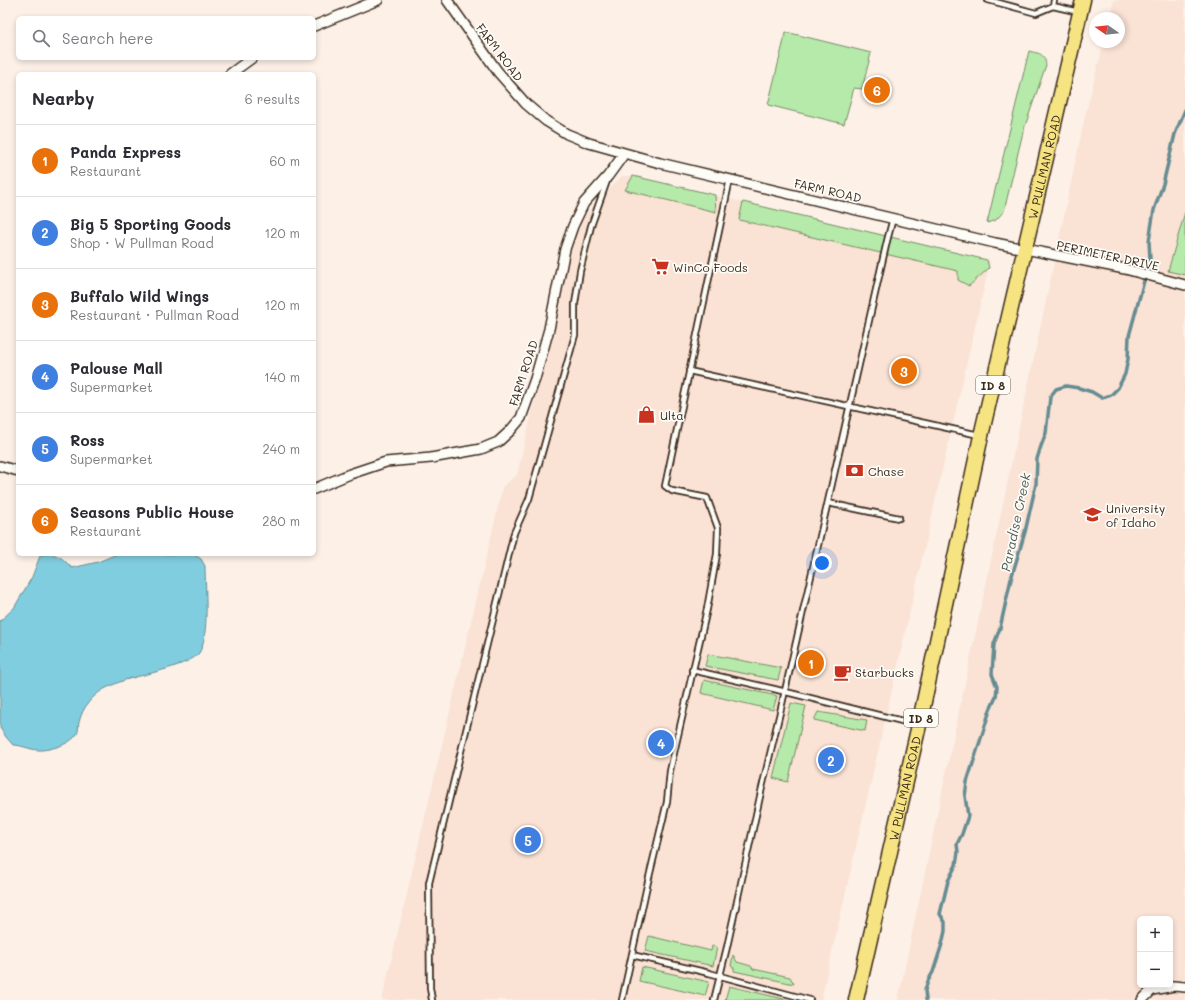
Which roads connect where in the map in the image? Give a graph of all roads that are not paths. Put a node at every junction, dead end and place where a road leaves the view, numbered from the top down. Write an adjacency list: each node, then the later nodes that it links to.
1 (378, 0): 6 (street)
2 (447, 0): 9 (street, FARM ROAD)
3 (988, 0): 4 (lane)
4 (1053, 1): 5 (lane)
5 (1082, 6): 13 (main road, W PULLMAN ROAD / ID 8)
6 (316, 25)
7 (249, 60): 8 (street)
8 (233, 72)
9 (624, 154): 10 (street, FARM ROAD); 11 (street, FARM ROAD)
10 (608, 176): 20 (street, FARM ROAD); 29 (lane)
11 (730, 179): 12 (street, FARM ROAD); 15 (lane)
12 (893, 218): 13 (street, FARM ROAD); 16 (lane)
13 (1025, 250): 14 (street, PERIMETER DRIVE); 17 (main road, W PULLMAN ROAD / ID 8)
14 (1185, 285)
15 (689, 371): 16 (lane); 23 (lane)
16 (850, 406): 17 (lane); 21 (lane)
17 (981, 436): 25 (main road, W PULLMAN ROAD / ID 8)
18 (0, 466): 19 (street)
19 (16, 471)
20 (316, 488)
21 (828, 503): 22 (lane); 24 (lane)
22 (899, 518)
23 (692, 670): 24 (lane); 26 (lane)
24 (785, 692): 25 (lane); 27 (lane)
25 (920, 725): 33 (main road, W PULLMAN ROAD / ID 8)
26 (632, 955): 27 (lane); 30 (lane)
27 (720, 976): 31 (lane); 32 (lane)
28 (1185, 988): 34 (street)
29 (432, 1000)
30 (622, 1000)
31 (714, 1000)
32 (810, 1000)
33 (856, 1000)
34 (1142, 1000)

